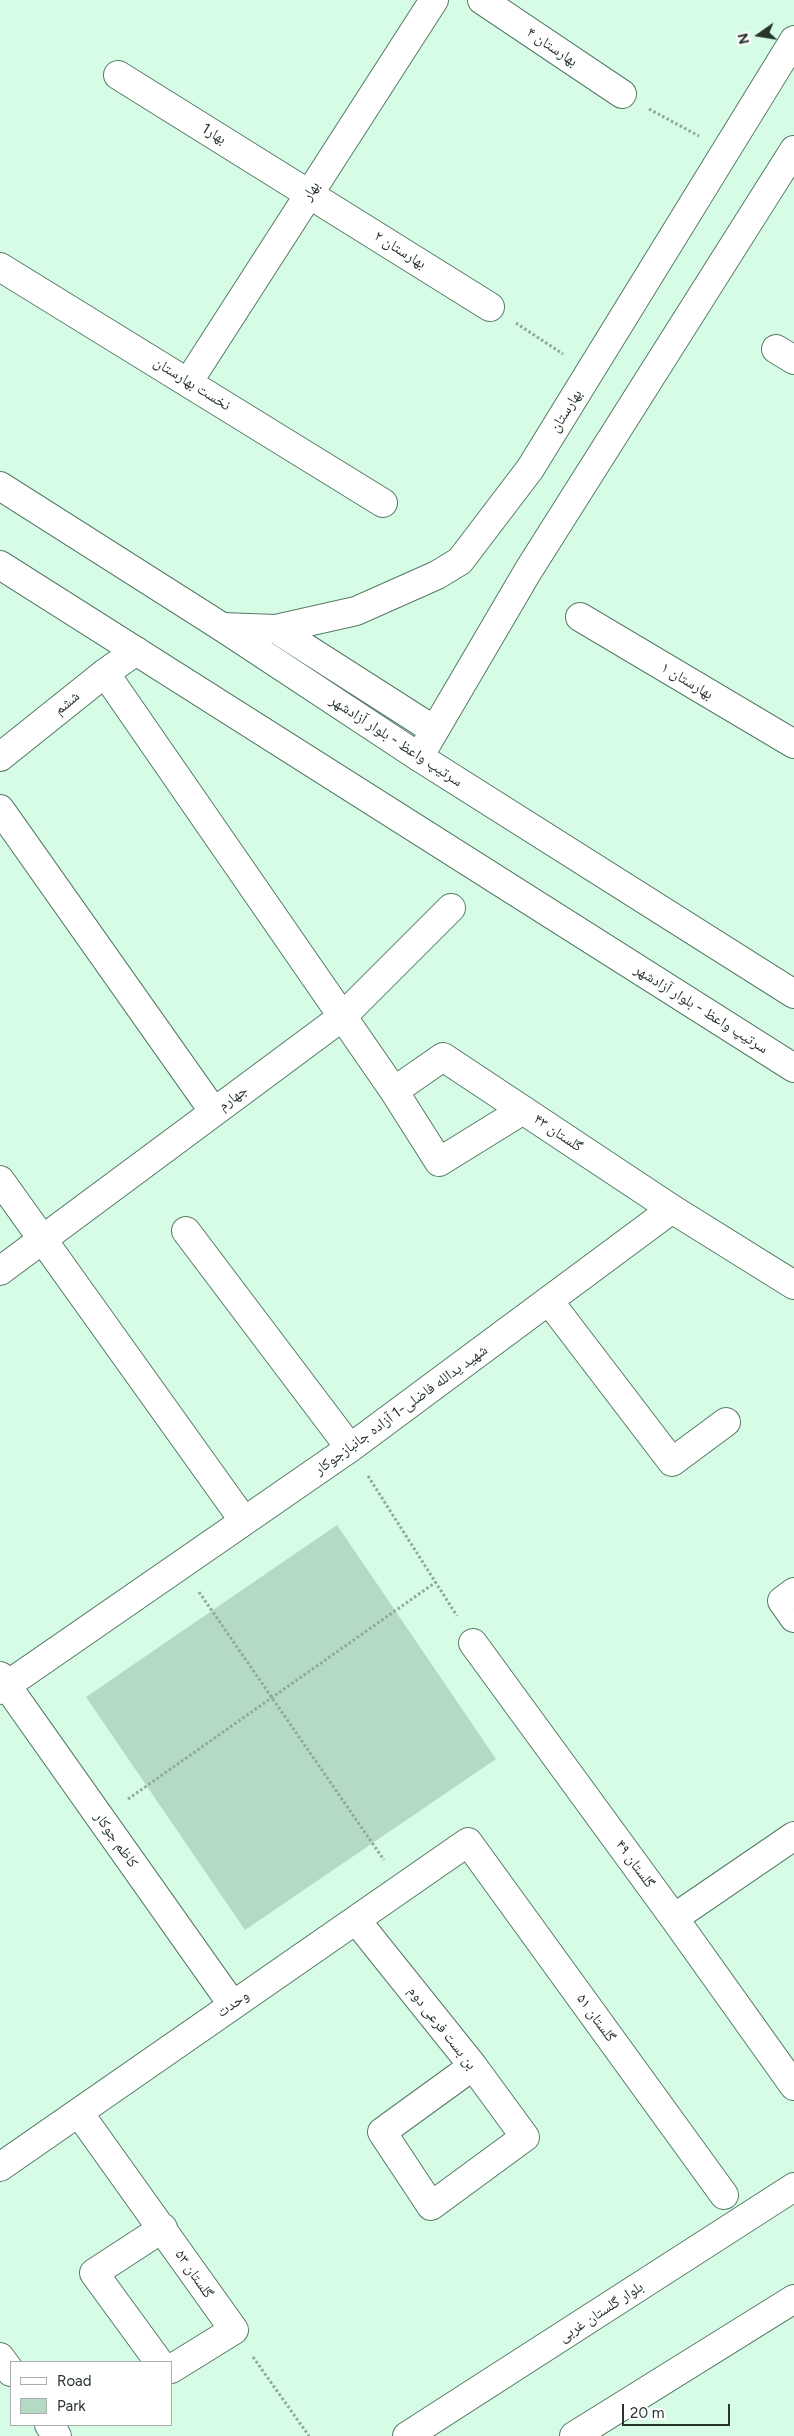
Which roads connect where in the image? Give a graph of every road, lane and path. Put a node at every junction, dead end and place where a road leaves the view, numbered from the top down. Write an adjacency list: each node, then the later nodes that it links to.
1 (434, 0): 8 (street, بهار)
2 (482, 0): 5 (street, بهارستان ۴)
3 (794, 40): 7 (street, بهارستان)
4 (118, 75): 8 (street, بهار1)
5 (622, 94): 7 (path)
6 (794, 150): 21 (street)
7 (726, 151): 11 (street, بهارستان)
8 (309, 194): 10 (street, بهارستان ۲); 12 (street, بهار)
9 (0, 267): 12 (street, نخست بهارستان)
10 (490, 307): 11 (path)
11 (590, 372): 18 (street, بهارستان)
12 (189, 382): 14 (street, نخست بهارستان)
13 (0, 486): 17 (street, سرتیپ واعظ - بلوار آزادشهر)
14 (383, 503)
15 (0, 565): 19 (street, سرتیپ واعظ - بلوار آزادشهر)
16 (580, 617): 22 (street, بهارستان ۱)
17 (222, 627): 18 (street, بهارستان); 24 (street, سرتیپ واعظ - بلوار آزادشهر)
18 (276, 629): 21 (street)
19 (136, 651): 20 (street, ششم); 29 (street, سرتیپ واعظ - بلوار آزادشهر)
20 (105, 673): 23 (street, ششم); 28 (street)
21 (434, 730): 24 (street)
22 (794, 744)
23 (0, 757)
24 (419, 757): 27 (street, سرتیپ واعظ - بلوار آزادشهر)
25 (0, 809): 32 (street)
26 (450, 908): 28 (street, جهارم)
27 (794, 994)
28 (342, 1017): 30 (street); 32 (street, جهارم)
29 (794, 1068)
30 (394, 1091): 31 (street, گلستان ۴۳); 31 (street)
31 (523, 1110): 34 (street, گلستان ۴۳)
32 (214, 1112): 36 (street, جهارم)
33 (0, 1180): 36 (street)
34 (672, 1209): 38 (street); 39 (street, شهید یدالله فاضلی-1 آزاده جانبازجوکار)
35 (186, 1231): 41 (street)
36 (43, 1240): 37 (street, جهارم); 42 (street)
37 (0, 1271)
38 (794, 1285)
39 (549, 1301): 40 (street); 41 (street, شهید یدالله فاضلی-1 آزاده جانبازجوکار)
40 (726, 1422)
41 (350, 1448): 42 (street, شهید یدالله فاضلی-1 آزاده جانبازجوکار); 44 (path)
42 (244, 1521): 43 (street, شهید یدالله فاضلی-1 آزاده جانبازجوکار)
43 (180, 1565): 48 (street, شهید یدالله فاضلی-1 آزاده جانبازجوکار); 49 (path)
44 (436, 1582): 47 (path); 49 (path)
45 (794, 1592): 46 (street)
46 (794, 1618)
47 (473, 1643): 54 (street, گلستان ۴۹)
48 (2, 1684): 50 (street, کاظم جوکار)
49 (271, 1697): 50 (path); 53 (path)
50 (101, 1818): 56 (street, کاظم جوکار)
51 (794, 1836): 54 (street)
52 (468, 1842): 53 (street, وحدت); 62 (street, گلستان ۵۱)
53 (402, 1888): 55 (street, وحدت)
54 (674, 1918): 58 (street, گلستان ۴۹)
55 (356, 1920): 56 (street, وحدت); 57 (street, بن بست فرعی دوم)
56 (232, 2004): 59 (street, وحدت)
57 (472, 2066): 57 (street, بن بست فرعی دوم)
58 (794, 2086)
59 (79, 2113): 60 (street, وحدت); 63 (street, گلستان ۵۳)
60 (0, 2168)
61 (794, 2187): 71 (street, بلوار گلستان غربی)
62 (724, 2195)
63 (163, 2228): 65 (street, گلستان ۵۳); 67 (street)
64 (794, 2299): 72 (street)
65 (234, 2330): 68 (street); 70 (path)
66 (0, 2357): 69 (street)
67 (158, 2361)
68 (172, 2368)
69 (10, 2371)
70 (309, 2436)
71 (407, 2436)
72 (574, 2436)

